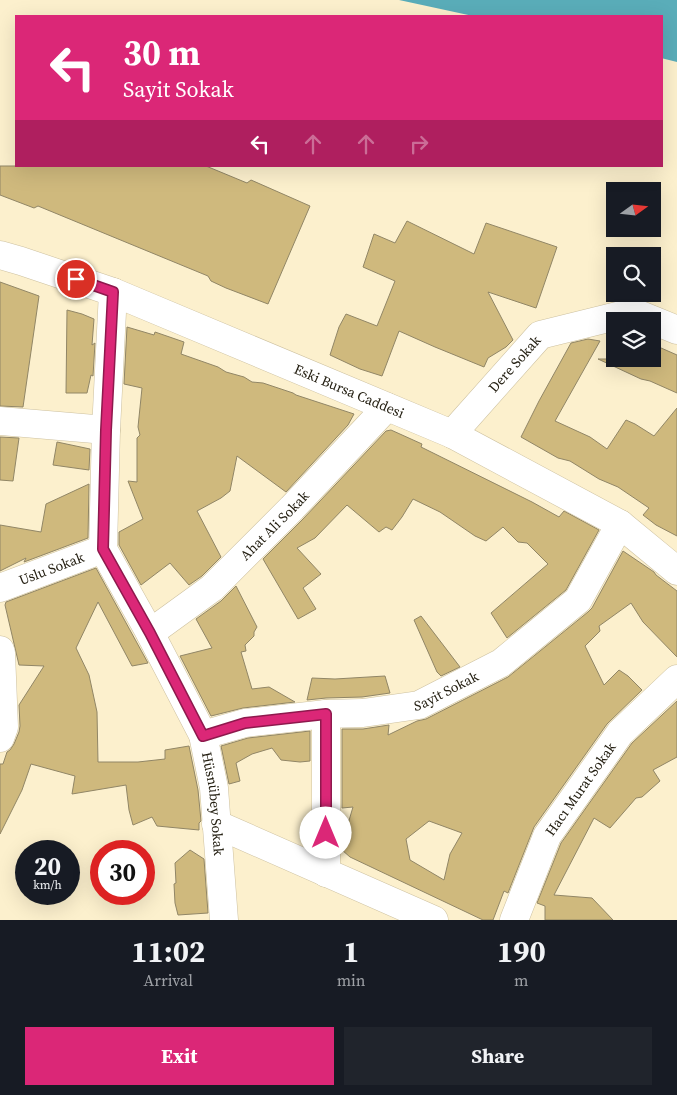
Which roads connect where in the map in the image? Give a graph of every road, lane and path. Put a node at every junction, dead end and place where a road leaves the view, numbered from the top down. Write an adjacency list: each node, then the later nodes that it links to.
1 (0, 255): 2 (street, Eski Bursa Caddesi)
2 (113, 292): 4 (street, Eski Bursa Caddesi); 6 (street)
3 (677, 330): 7 (street, Dere Sokak)
4 (387, 407): 7 (street, Eski Bursa Caddesi); 12 (street, Ahat Ali Sokak)
5 (0, 422): 6 (street)
6 (106, 430): 9 (street)
7 (452, 434): 8 (street, Eski Bursa Caddesi)
8 (620, 524): 10 (street, Eski Bursa Caddesi); 15 (street, Sayit Sokak)
9 (103, 549): 11 (street, Uslu Sokak); 12 (street, Hüsnübey Sokak)
10 (677, 571)
11 (0, 588)
12 (150, 633): 16 (street, Hüsnübey Sokak)
13 (0, 650): 17 (street)
14 (677, 679): 22 (street, Hacı Murat Sokak)
15 (326, 714): 16 (street, Sayit Sokak); 19 (street)
16 (203, 736): 18 (street, Hüsnübey Sokak)
17 (0, 738)
18 (216, 824): 19 (street); 20 (street, Hüsnübey Sokak)
19 (326, 872): 21 (street)
20 (224, 920)
21 (434, 920)
22 (514, 920)

